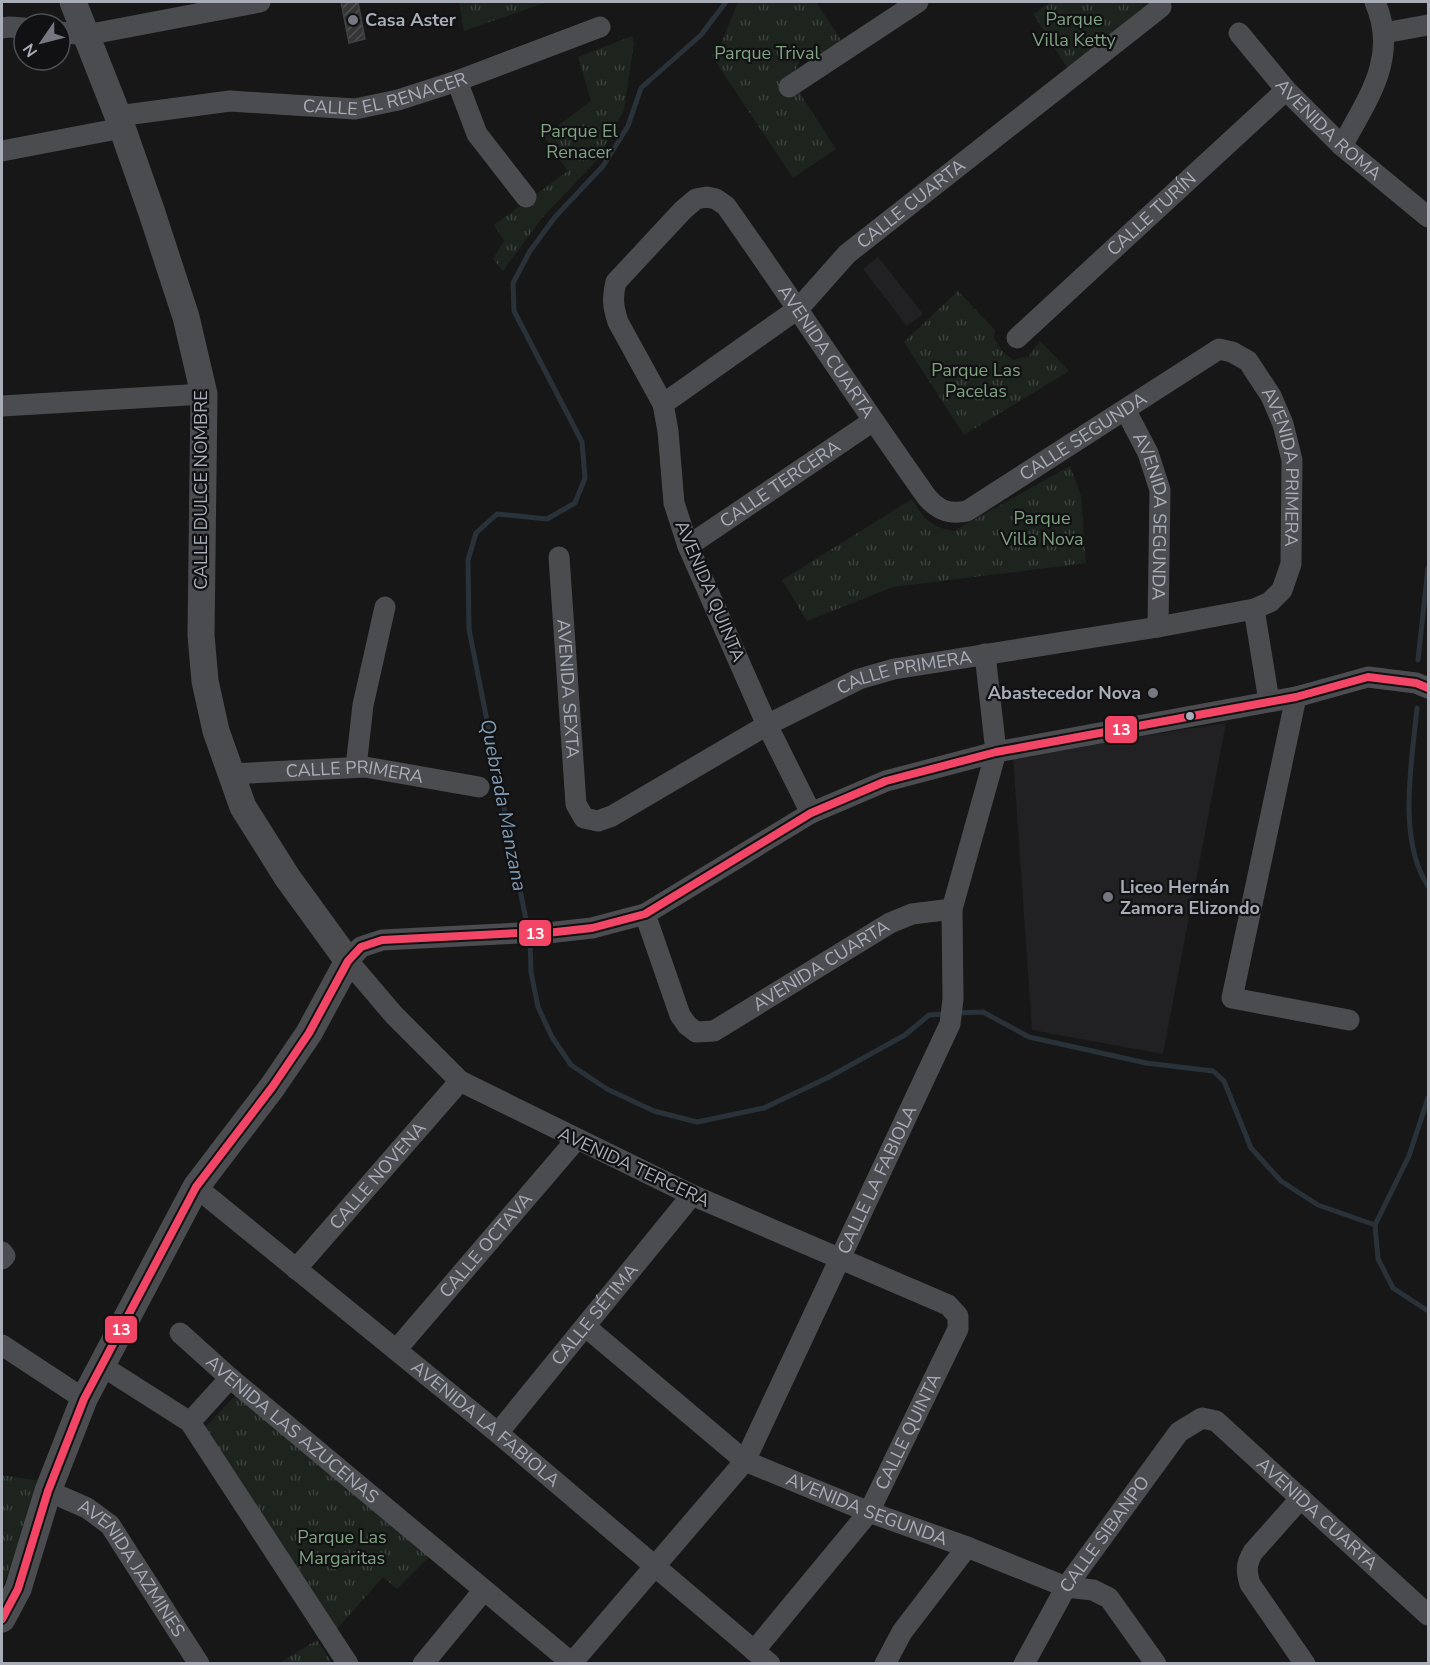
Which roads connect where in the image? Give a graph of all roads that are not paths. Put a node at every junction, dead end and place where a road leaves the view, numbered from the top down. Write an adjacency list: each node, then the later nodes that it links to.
1 (73, 2): 8 (street, CALLE DULCE NOMBRE)
2 (260, 2): 8 (street)
3 (918, 2): 12 (street)
4 (1375, 2): 10 (street)
5 (1161, 7): 20 (street, CALLE CUARTA)
6 (1428, 25): 10 (street)
7 (600, 27): 11 (street, CALLE EL RENACER)
8 (73, 33): 14 (street, CALLE DULCE NOMBRE)
9 (1239, 33): 13 (street, AVENIDA ROMA)
10 (1384, 33): 15 (street)
11 (457, 81): 14 (street, CALLE EL RENACER); 17 (street)
12 (789, 87)
13 (1286, 90): 15 (street, AVENIDA ROMA); 21 (street, CALLE TURÍN)
14 (120, 122): 16 (street, CALLE EL RENACER); 23 (street, CALLE DULCE NOMBRE)
15 (1342, 146): 19 (street, AVENIDA ROMA)
16 (2, 151)
17 (526, 197)
18 (707, 197): 20 (street, AVENIDA CUARTA); 24 (street, AVENIDA QUINTA)
19 (1428, 217)
20 (799, 309): 24 (street, CALLE CUARTA); 27 (street, AVENIDA CUARTA)
21 (1017, 338)
22 (1219, 349): 26 (street, CALLE SEGUNDA); 32 (street, AVENIDA PRIMERA)
23 (204, 394): 25 (street); 41 (street, CALLE DULCE NOMBRE)
24 (663, 404): 29 (street, AVENIDA QUINTA)
25 (2, 406)
26 (1126, 411): 28 (street, CALLE SEGUNDA); 33 (street, AVENIDA SEGUNDA)
27 (873, 421): 28 (street, AVENIDA CUARTA); 29 (street, CALLE TERCERA)
28 (945, 512)
29 (688, 546): 38 (street, AVENIDA QUINTA)
30 (559, 557): 44 (street, AVENIDA SEXTA)
31 (385, 607): 40 (street)
32 (1254, 609): 33 (street, CALLE PRIMERA); 37 (street)
33 (1158, 627): 34 (street, CALLE PRIMERA)
34 (985, 654): 38 (street, CALLE PRIMERA); 39 (street)
35 (1428, 688): 36 (street)
36 (1296, 697): 37 (street); 48 (street)
37 (1269, 701): 39 (street)
38 (767, 725): 43 (street, AVENIDA QUINTA); 44 (street, CALLE PRIMERA)
39 (996, 753): 43 (street); 45 (street, CALLE LA FABIOLA)
40 (356, 767): 41 (street, CALLE PRIMERA); 42 (street, CALLE PRIMERA)
41 (231, 774): 47 (street, CALLE DULCE NOMBRE)
42 (479, 787)
43 (811, 813): 46 (street)
44 (584, 818)
45 (952, 909): 46 (street, AVENIDA CUARTA); 53 (street, CALLE LA FABIOLA)
46 (645, 914): 47 (street)
47 (348, 961): 49 (street, AVENIDA TERCERA); 51 (street)
48 (1349, 1020)
49 (460, 1081): 50 (street, AVENIDA TERCERA); 54 (street, CALLE NOVENA)
50 (576, 1140): 52 (street, AVENIDA TERCERA); 59 (street, CALLE OCTAVA)
51 (196, 1187): 54 (street, AVENIDA LA FABIOLA); 60 (street)
52 (692, 1195): 53 (street, AVENIDA TERCERA); 56 (street, CALLE SÉTIMA)
53 (839, 1260): 55 (street, AVENIDA TERCERA); 66 (street, CALLE LA FABIOLA)
54 (296, 1269): 59 (street, AVENIDA LA FABIOLA)
55 (958, 1316): 69 (street, CALLE QUINTA)
56 (586, 1327): 65 (street, CALLE SÉTIMA); 66 (street, AVENIDA SEGUNDA)
57 (180, 1333): 61 (street, AVENIDA LAS AZUCENAS)
58 (2, 1345): 62 (street)
59 (396, 1350): 65 (street, AVENIDA LA FABIOLA)
60 (102, 1366): 62 (street); 64 (street)
61 (230, 1378): 64 (street); 73 (street, AVENIDA LAS AZUCENAS)
62 (84, 1399): 67 (street)
63 (1202, 1418): 68 (street, AVENIDA CUARTA); 72 (street, CALLE SIBANPO)
64 (190, 1422): 79 (street)
65 (498, 1433): 71 (street, AVENIDA LA FABIOLA)
66 (745, 1461): 69 (street, AVENIDA SEGUNDA); 71 (street, CALLE LA FABIOLA)
67 (48, 1491): 75 (street); 78 (street, AVENIDA JAZMINES)
68 (1301, 1498): 74 (street, AVENIDA CUARTA); 84 (street)
69 (868, 1512): 70 (street, AVENIDA SEGUNDA); 76 (street, CALLE QUINTA)
70 (967, 1547): 72 (street, AVENIDA SEGUNDA); 81 (street)
71 (654, 1567): 76 (street, AVENIDA LA FABIOLA); 77 (street, CALLE LA FABIOLA)
72 (1066, 1587): 82 (street, CALLE SIBANPO); 83 (street, AVENIDA SEGUNDA)
73 (484, 1590): 77 (street, AVENIDA LAS AZUCENAS); 80 (street)
74 (1428, 1615)
75 (2, 1619)
76 (762, 1657)
77 (572, 1663)
78 (199, 1664)
79 (348, 1664)
80 (423, 1664)
81 (885, 1664)
82 (1024, 1664)
83 (1156, 1664)
84 (1305, 1664)

